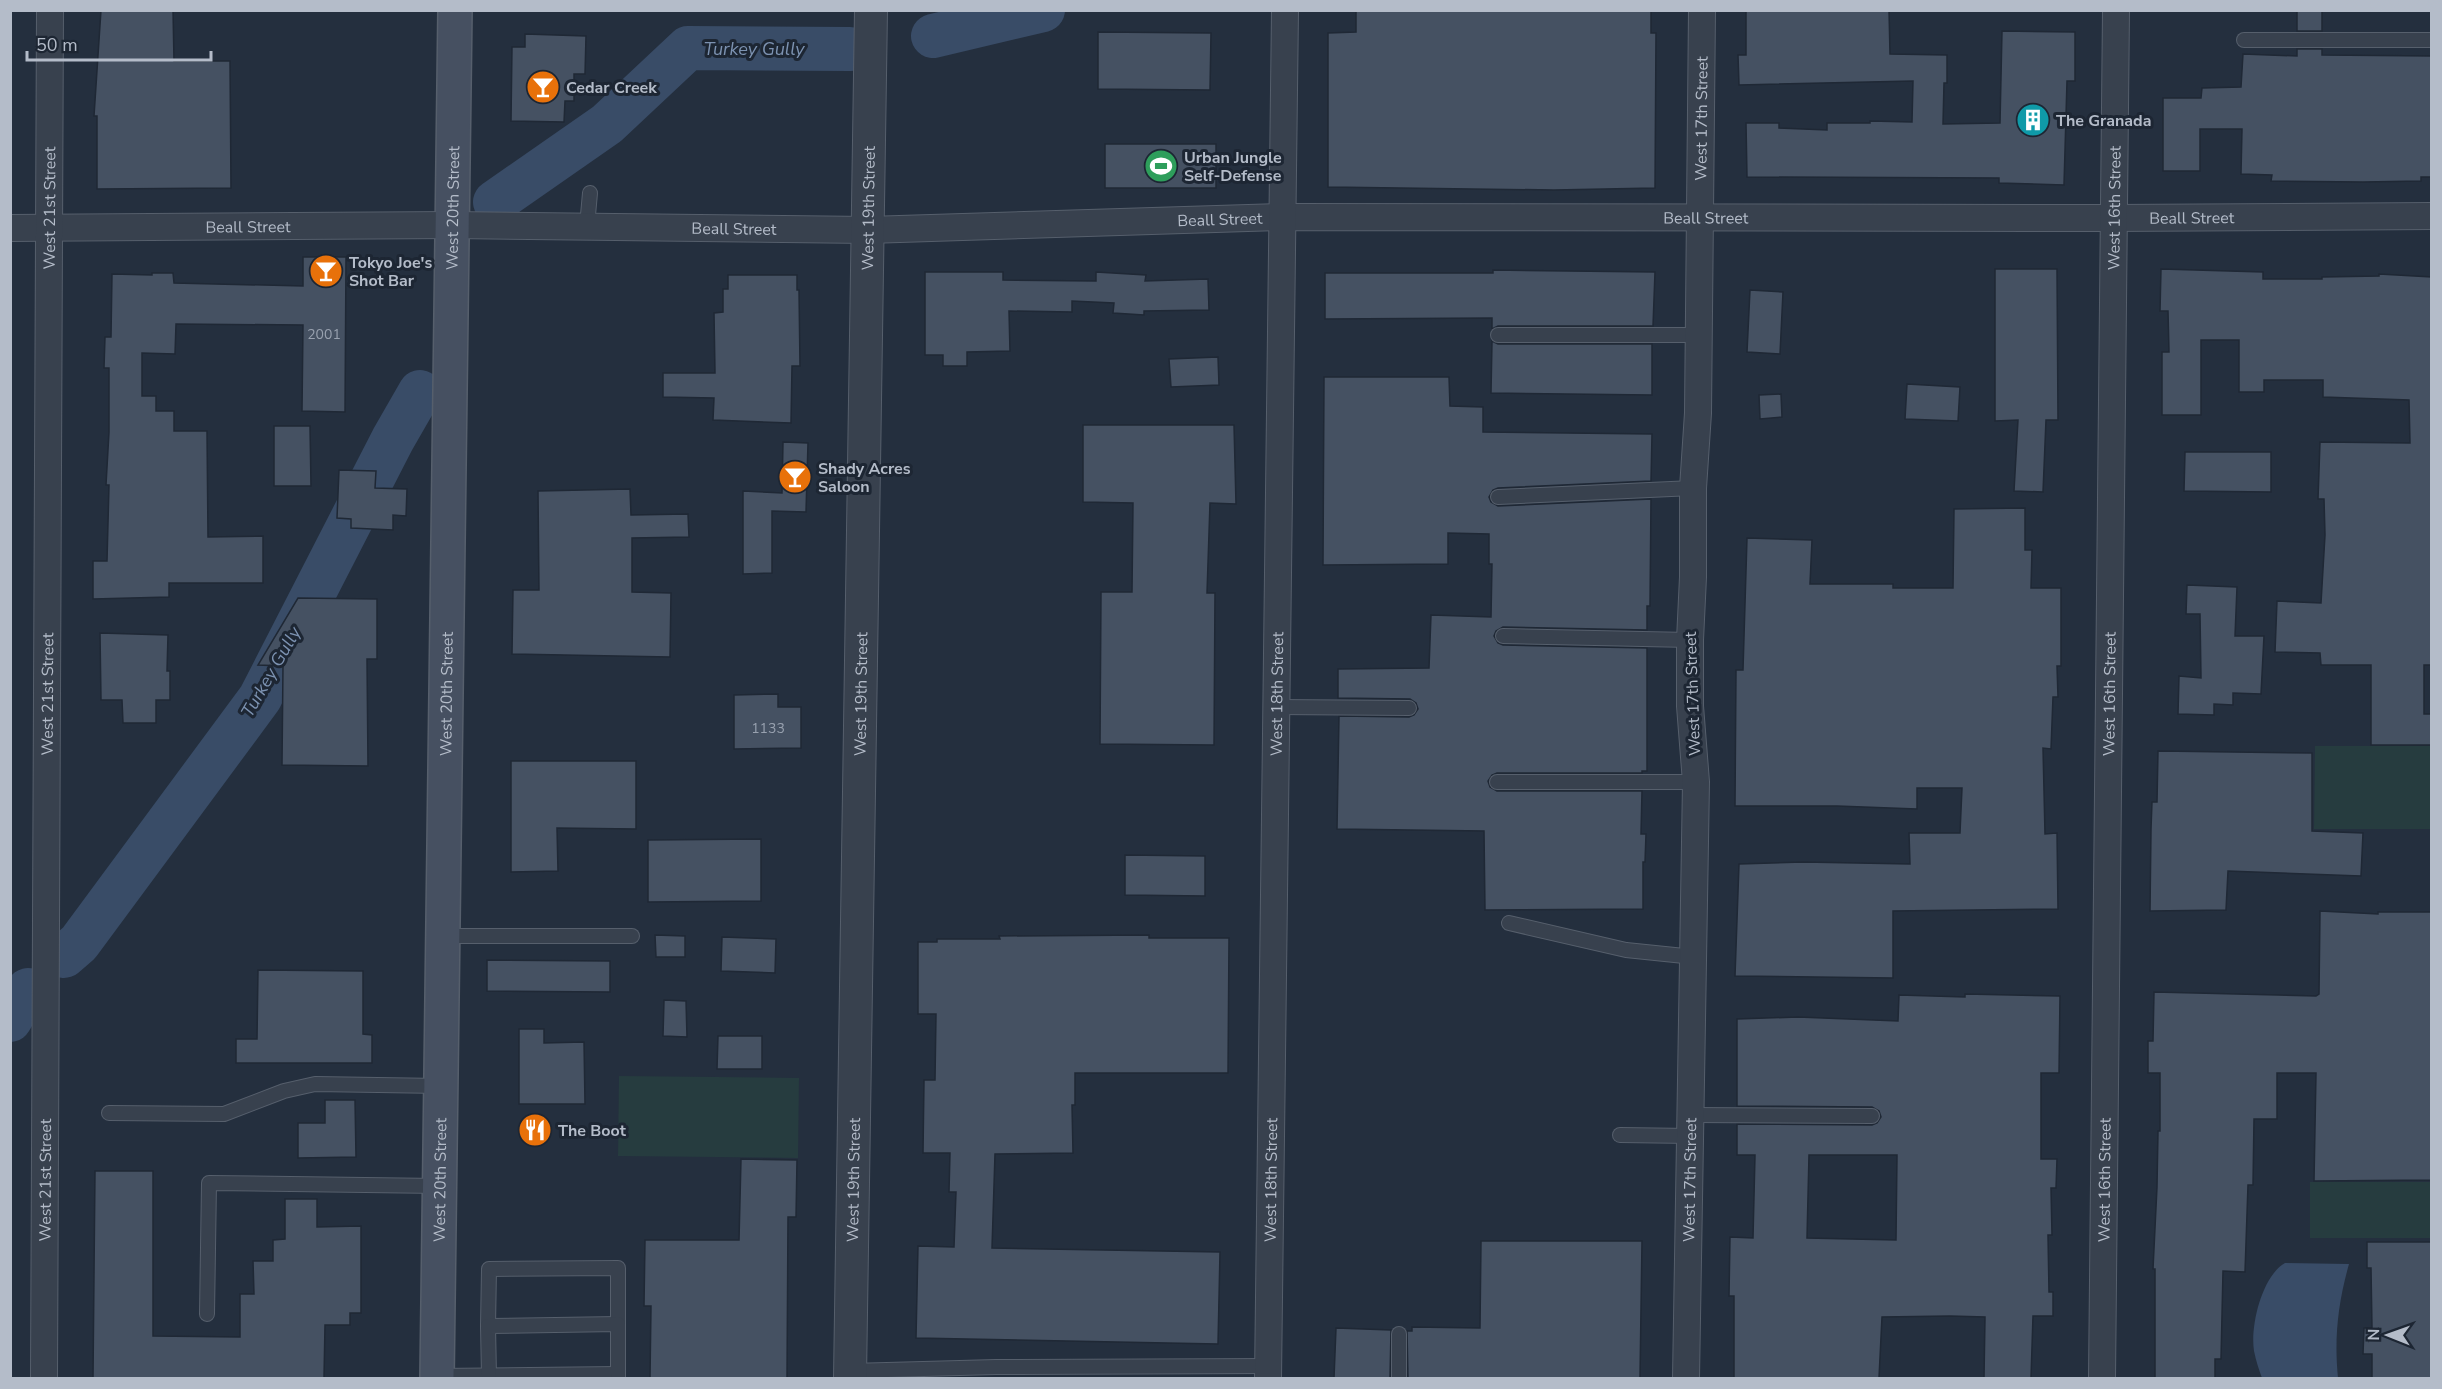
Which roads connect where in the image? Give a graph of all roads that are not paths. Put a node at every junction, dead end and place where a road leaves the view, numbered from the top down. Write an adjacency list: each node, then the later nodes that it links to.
1 (50, 10): 17 (street, West 21st Street)
2 (455, 10): 14 (main road, West 20th Street)
3 (871, 10): 18 (street, West 19th Street)
4 (1285, 10): 12 (street, West 18th Street)
5 (1702, 10): 10 (street, West 17th Street)
6 (2116, 10): 13 (street, West 16th Street)
7 (2244, 40): 8 (lane)
8 (2432, 40)
9 (590, 192): 15 (lane)
10 (1700, 216): 12 (street, Beall Street); 13 (street, Beall Street); 20 (street, West 17th Street)
11 (2432, 216): 13 (street, Beall Street)
12 (1282, 217): 18 (street, Beall Street); 25 (street, West 18th Street)
13 (2114, 218): 51 (street, West 16th Street)
14 (453, 225): 15 (street, Beall Street); 17 (street, Beall Street); 30 (main road, West 20th Street)
15 (587, 226): 18 (street, Beall Street)
16 (10, 228): 17 (street, Beall Street)
17 (49, 228): 48 (street, West 21st Street)
18 (868, 231): 44 (street, West 19th Street)
19 (1498, 334): 20 (lane)
20 (1699, 335): 21 (street, West 17th Street)
21 (1693, 488): 22 (lane); 24 (street, West 17th Street)
22 (1498, 497)
23 (1503, 636): 24 (lane)
24 (1690, 640): 28 (street, West 17th Street)
25 (1276, 707): 26 (lane); 43 (street, West 18th Street)
26 (1409, 708)
27 (1497, 782): 28 (lane)
28 (1696, 782): 32 (street, West 17th Street)
29 (1509, 923): 32 (lane)
30 (443, 936): 31 (lane); 33 (main road, West 20th Street)
31 (632, 936)
32 (1694, 957): 36 (street, West 17th Street)
33 (441, 1086): 34 (lane); 38 (main road, West 20th Street)
34 (109, 1113)
35 (1872, 1116): 36 (lane)
36 (1691, 1125): 37 (lane); 50 (street, West 17th Street)
37 (1620, 1135)
38 (439, 1186): 39 (lane); 47 (main road, West 20th Street)
39 (207, 1314)
40 (618, 1324): 41 (lane); 41 (lane); 46 (lane)
41 (488, 1326): 45 (lane)
42 (1399, 1334): 49 (lane)
43 (1269, 1372): 44 (lane)
44 (850, 1375)
45 (489, 1376): 46 (lane); 47 (lane)
46 (618, 1376)
47 (437, 1377)
48 (44, 1378)
49 (1399, 1378)
50 (1686, 1378)
51 (2102, 1378)

